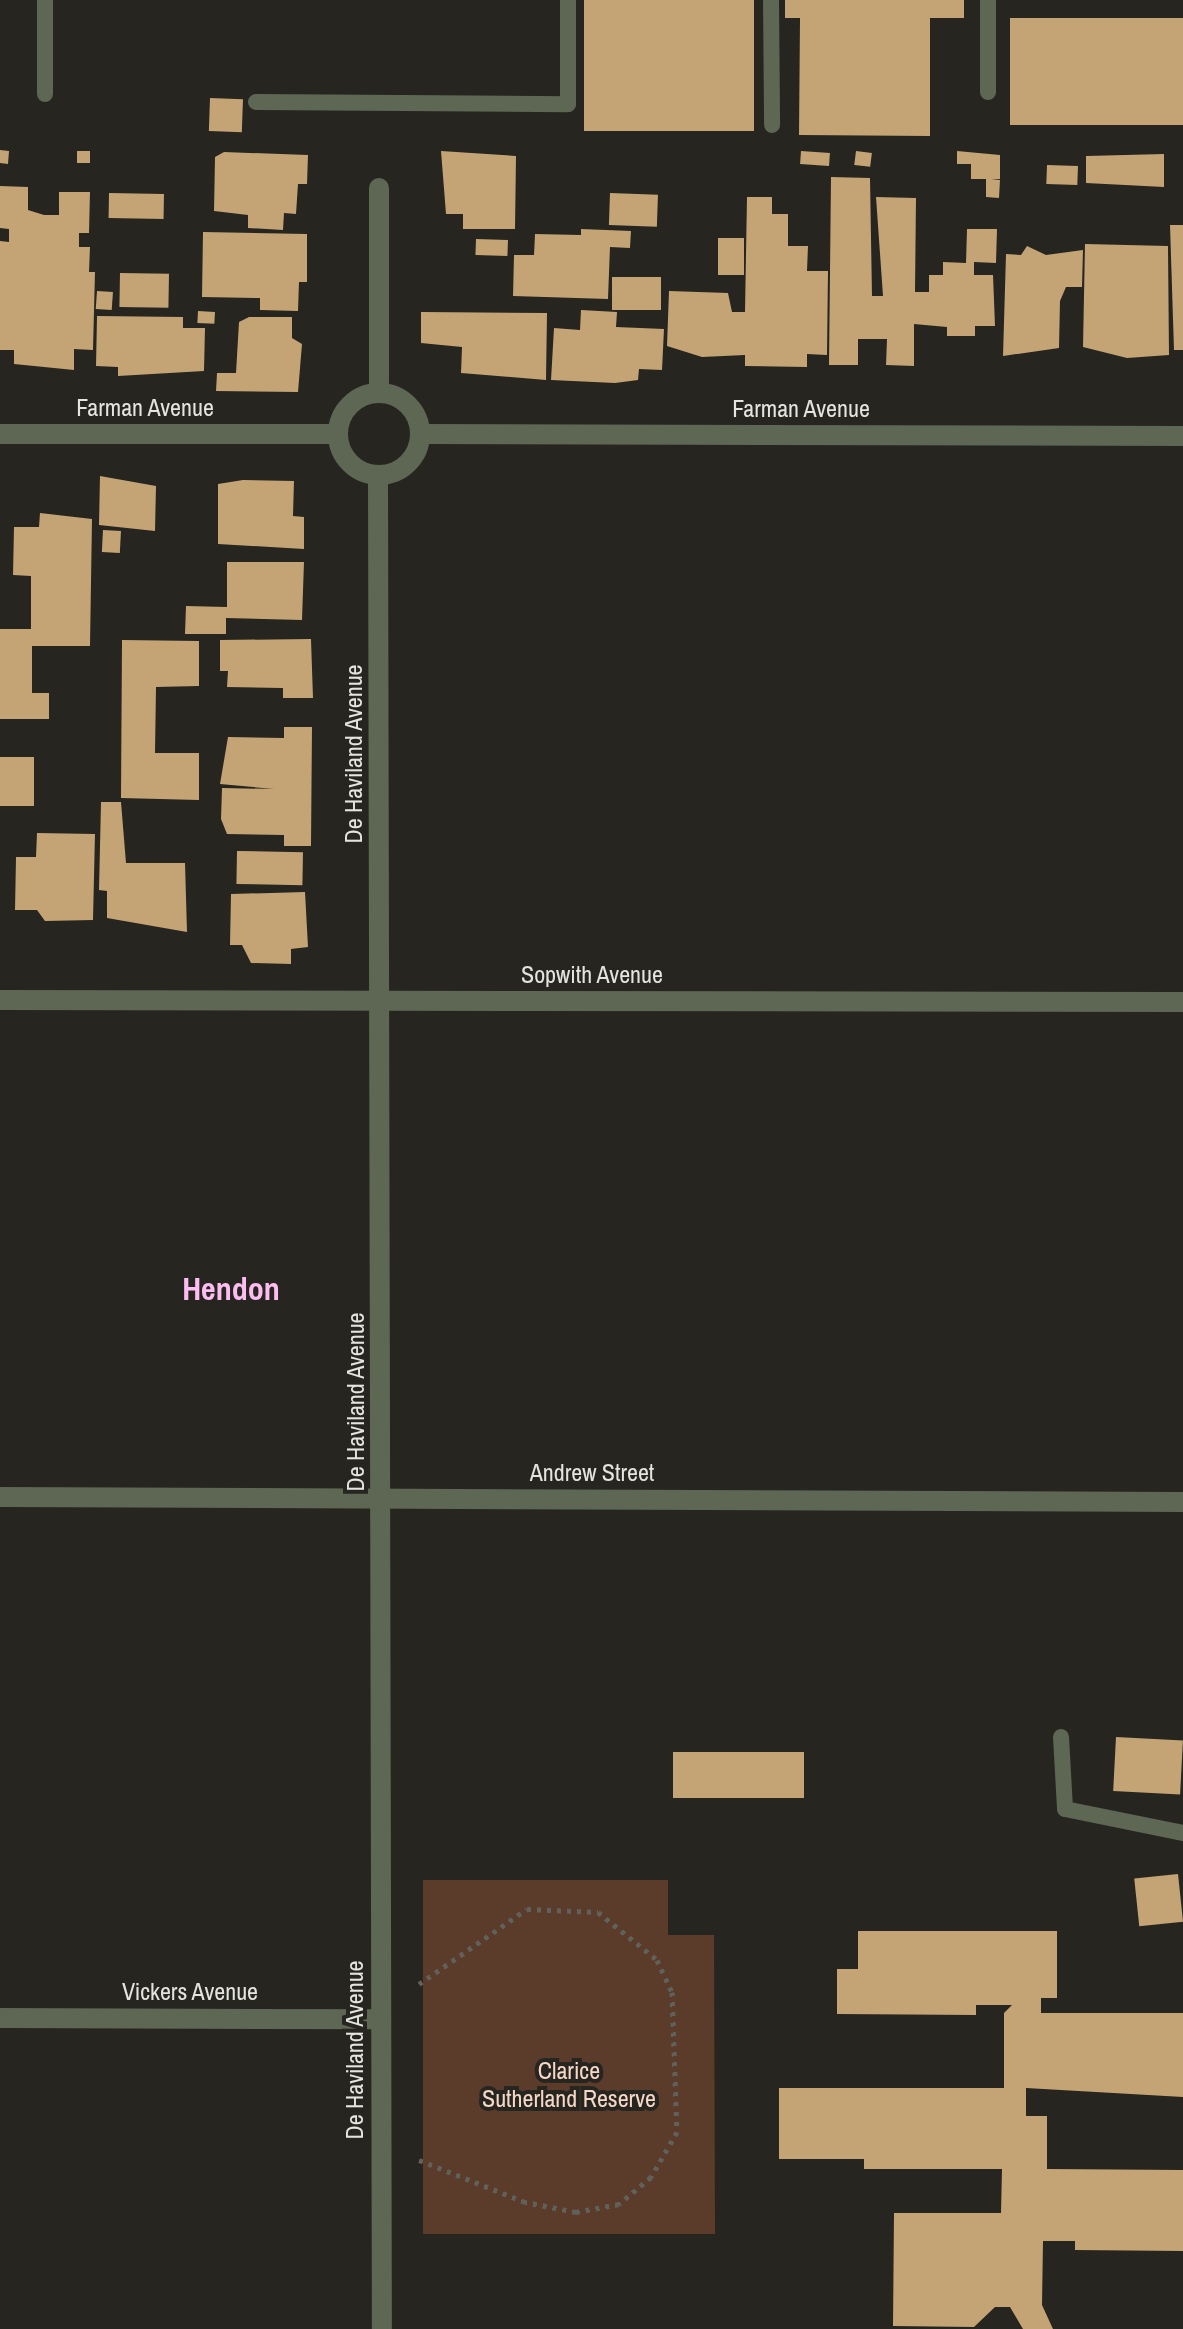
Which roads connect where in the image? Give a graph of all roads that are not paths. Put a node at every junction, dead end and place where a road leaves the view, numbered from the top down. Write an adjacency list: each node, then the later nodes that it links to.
1 (45, 0): 6 (lane)
2 (568, 0): 7 (lane)
3 (771, 0): 8 (lane)
4 (988, 0): 5 (lane)
5 (988, 92)
6 (45, 94)
7 (256, 102)
8 (772, 125)
9 (379, 188): 10 (street)
10 (379, 393): 12 (street); 13 (street)
11 (0, 434): 12 (street, Farman Avenue)
12 (337, 434): 15 (street)
13 (420, 434): 14 (street, Farman Avenue); 15 (street)
14 (1183, 436)
15 (378, 476): 16 (street, De Haviland Avenue)
16 (382, 999): 17 (street, Sopwith Avenue); 18 (street, Sopwith Avenue); 20 (street, De Haviland Avenue)
17 (0, 1000)
18 (1183, 1002)
19 (0, 1497): 20 (street, Andrew Street)
20 (382, 1499): 21 (street, Andrew Street); 25 (street, De Haviland Avenue)
21 (1183, 1502)
22 (1061, 1737): 23 (lane)
23 (1183, 1833)
24 (0, 2018): 25 (street, Vickers Avenue)
25 (380, 2019): 26 (street, De Haviland Avenue)
26 (382, 2329)

